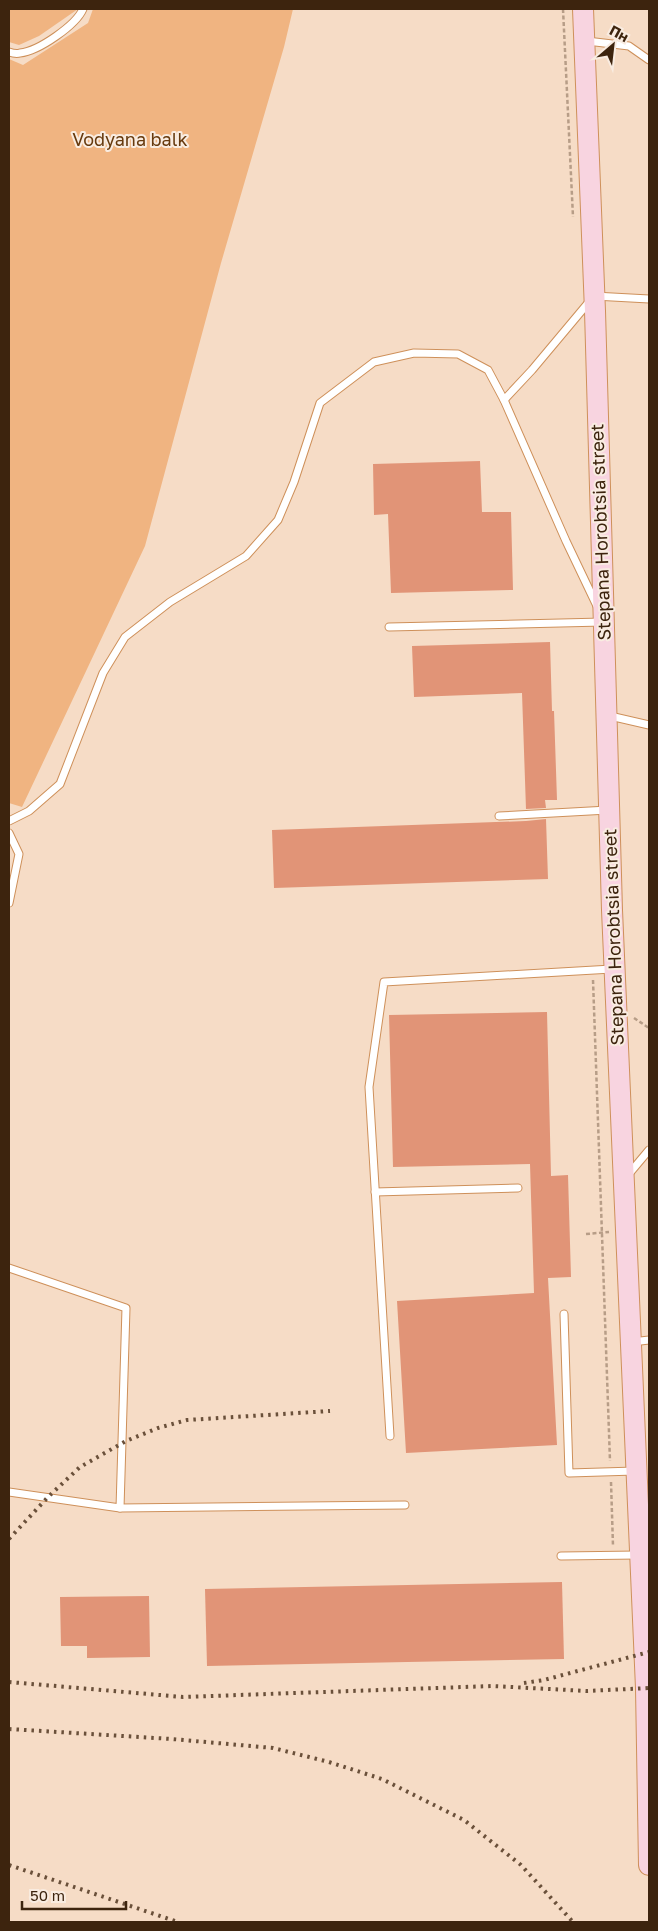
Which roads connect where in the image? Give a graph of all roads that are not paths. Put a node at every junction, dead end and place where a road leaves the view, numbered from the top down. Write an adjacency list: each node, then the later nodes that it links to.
1 (83, 9): 4 (lane)
2 (582, 9): 3 (main road, Stepana Horobtsia street)
3 (584, 41): 5 (lane); 6 (main road, Stepana Horobtsia street)
4 (9, 52)
5 (649, 60)
6 (594, 296): 7 (lane); 8 (lane); 9 (main road, Stepana Horobtsia street)
7 (649, 299)
8 (504, 400): 9 (lane); 15 (lane)
9 (604, 622): 10 (lane); 11 (main road, Stepana Horobtsia street)
10 (389, 627)
11 (607, 715): 12 (lane); 13 (main road, Stepana Horobtsia street)
12 (649, 725)
13 (609, 810): 14 (lane); 18 (main road, Stepana Horobtsia street)
14 (499, 816)
15 (9, 821)
16 (9, 833): 17 (lane)
17 (9, 903)
18 (614, 969): 20 (main road, Stepana Horobtsia street); 22 (lane)
19 (649, 1150): 20 (lane)
20 (624, 1179): 25 (main road, Stepana Horobtsia street)
21 (518, 1188): 22 (lane)
22 (375, 1192): 26 (lane)
23 (9, 1268): 30 (lane)
24 (564, 1314): 27 (lane)
25 (641, 1341): 27 (main road, Stepana Horobtsia street)
26 (390, 1436)
27 (637, 1471): 31 (main road, Stepana Horobtsia street)
28 (9, 1492): 30 (lane)
29 (405, 1505): 30 (lane)
30 (120, 1508)
31 (641, 1554): 32 (lane); 33 (main road, Stepana Horobtsia street)
32 (561, 1556)
33 (649, 1865)

